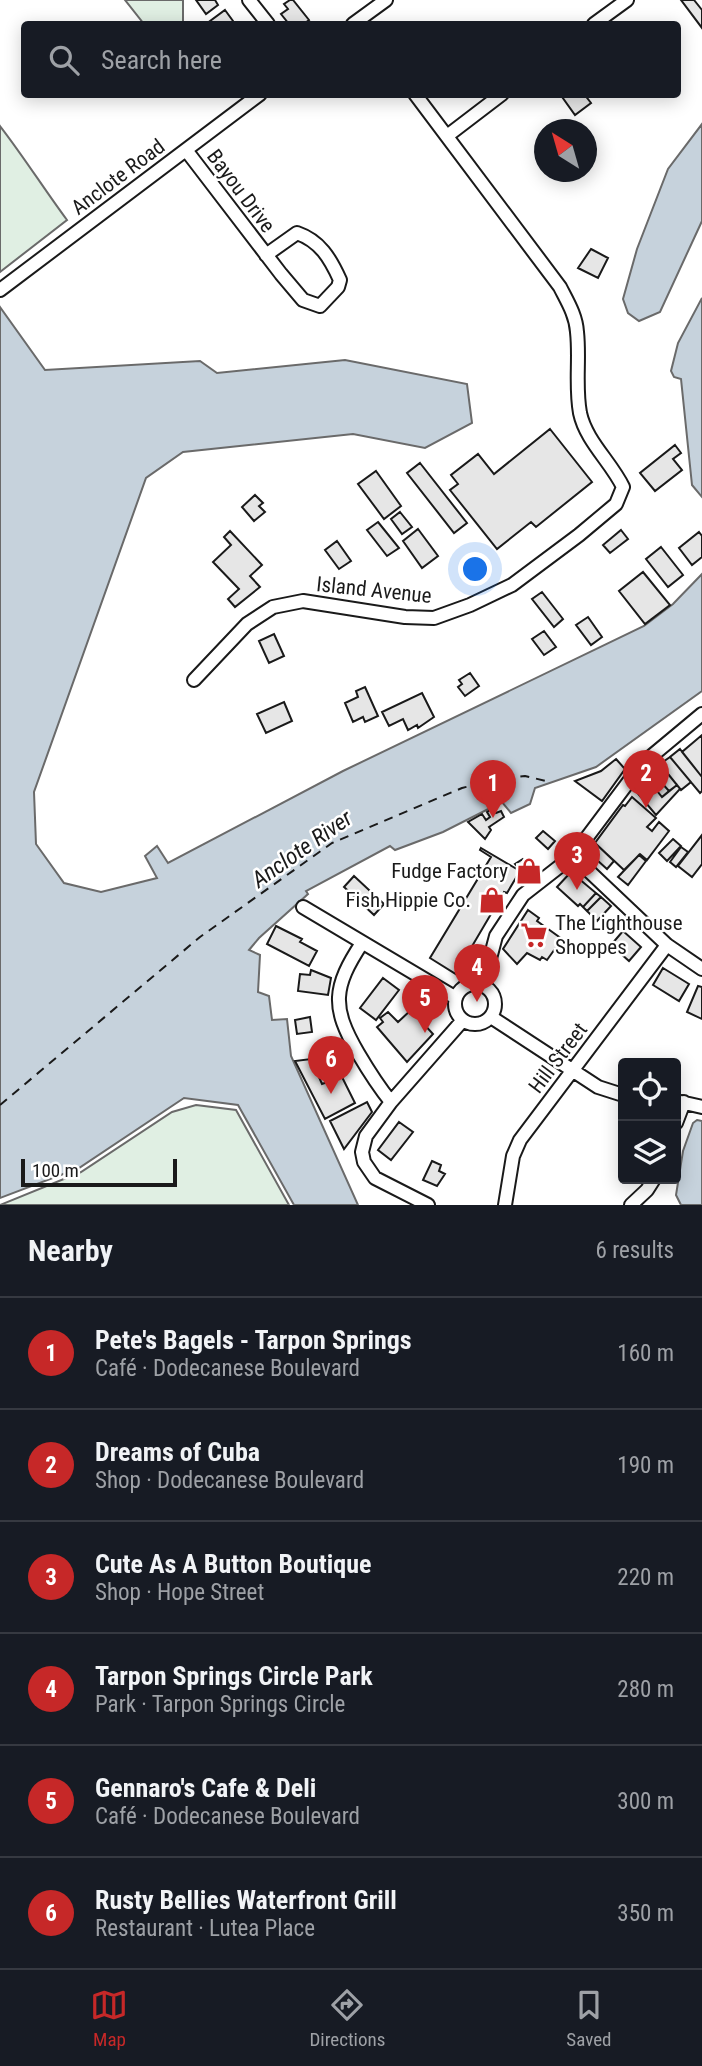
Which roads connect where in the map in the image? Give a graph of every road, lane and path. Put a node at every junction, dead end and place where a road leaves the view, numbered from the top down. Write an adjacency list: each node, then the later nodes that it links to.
1 (248, 0): 4 (street)
2 (386, 0): 5 (street)
3 (626, 0): 6 (street)
4 (266, 21)
5 (360, 21)
6 (598, 21)
7 (255, 98): 11 (street, Anclote Road)
8 (418, 98): 10 (street, Island Avenue)
9 (497, 98): 10 (street)
10 (447, 136): 14 (street, Island Avenue)
11 (186, 150): 12 (street, Bayou Drive); 13 (street, Anclote Road)
12 (266, 255): 12 (street, Bayou Drive)
13 (0, 290)
14 (194, 680)
15 (702, 714): 16 (street)
16 (573, 856): 19 (street); 21 (street)
17 (303, 907): 18 (street)
18 (362, 943): 22 (street); 28 (street)
19 (667, 945): 20 (street); 25 (street, Hill Street)
20 (702, 969)
21 (483, 985): 22 (street); 23 (street)
22 (456, 998): 24 (street)
23 (491, 1017): 24 (street); 25 (street)
24 (463, 1020): 28 (street)
25 (572, 1070): 26 (street); 32 (street, Hill Street)
26 (618, 1093)
27 (681, 1101): 29 (street)
28 (391, 1102): 31 (street)
29 (702, 1107)
30 (651, 1184): 33 (street)
31 (428, 1205)
32 (505, 1205)
33 (631, 1205)

